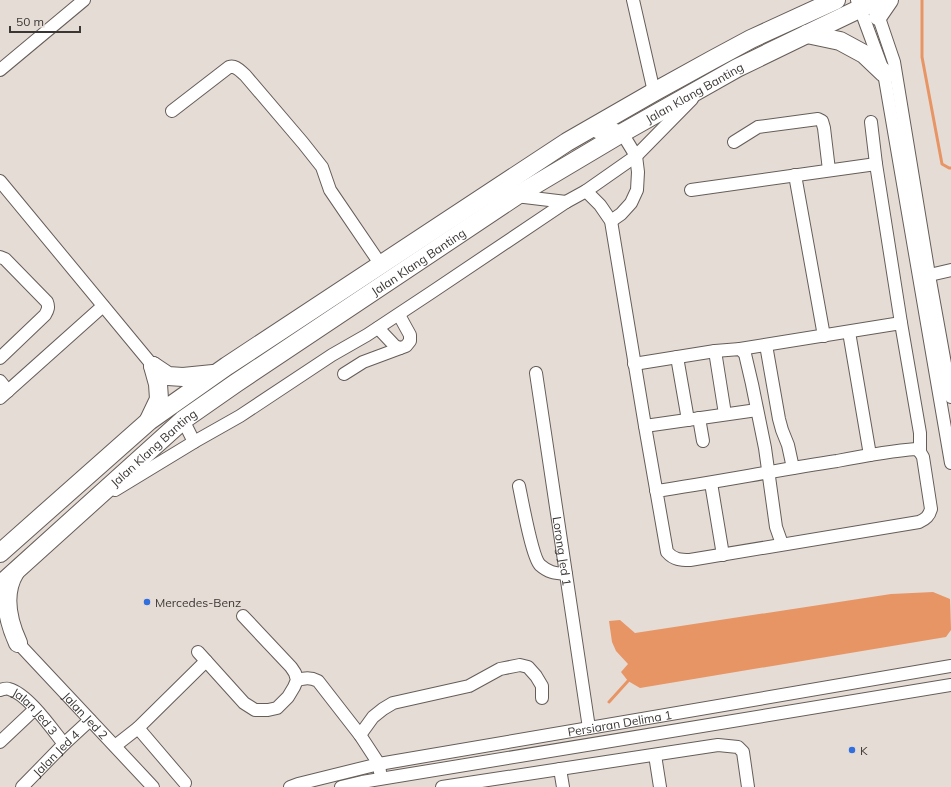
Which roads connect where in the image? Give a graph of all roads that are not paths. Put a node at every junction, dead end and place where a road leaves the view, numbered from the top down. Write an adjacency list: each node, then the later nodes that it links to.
1 (84, 0): 6 (street)
2 (633, 0): 9 (street)
3 (836, 0): 9 (highway, Jalan Klang Banting)
4 (873, 4): 5 (highway, Jalan Klang Banting); 7 (street); 28 (street)
5 (807, 34): 7 (highway); 8 (highway, Jalan Klang Banting)
6 (0, 70)
7 (884, 73): 28 (street)
8 (703, 88): 12 (highway, Jalan Klang Banting); 15 (street)
9 (654, 92): 13 (highway, Jalan Klang Banting)
10 (172, 111): 26 (street)
11 (871, 122): 16 (street)
12 (622, 132): 13 (street); 15 (street); 22 (highway, Jalan Klang Banting)
13 (567, 142): 26 (highway, Jalan Klang Banting)
14 (734, 142): 17 (street)
15 (636, 156): 20 (street); 24 (street)
16 (876, 164): 17 (street); 32 (street)
17 (829, 170): 18 (street)
18 (795, 175): 21 (street); 35 (street)
19 (0, 181): 29 (street)
20 (586, 190): 23 (street); 24 (street)
21 (691, 190)
22 (516, 196): 23 (street); 53 (highway, Jalan Klang Banting)
23 (566, 202): 31 (street)
24 (611, 220): 42 (street)
25 (0, 257): 41 (street)
26 (381, 265): 30 (highway, Jalan Klang Banting)
27 (951, 270): 28 (street)
28 (924, 276): 49 (street); 60 (street)
29 (103, 306): 43 (street); 48 (street)
30 (313, 309): 45 (highway, Jalan Klang Banting); 53 (highway)
31 (399, 315): 33 (street); 37 (street)
32 (901, 323): 34 (street); 58 (street)
33 (378, 328): 37 (street); 57 (street)
34 (849, 332): 35 (street); 59 (street)
35 (824, 336): 36 (street)
36 (766, 345): 38 (street); 61 (street)
37 (400, 348): 46 (street)
38 (740, 349): 39 (street); 50 (street)
39 (715, 351): 40 (street); 51 (street)
40 (677, 357): 42 (street); 52 (street)
41 (0, 358)
42 (634, 364): 55 (street)
43 (153, 366): 45 (highway); 54 (highway)
44 (536, 373): 71 (street, Lorong Jed 1)
45 (214, 374): 54 (highway, Jalan Klang Banting)
46 (344, 374)
47 (0, 381): 48 (street)
48 (4, 395)
49 (951, 397)
50 (757, 410): 51 (street); 62 (street)
51 (725, 414): 52 (street)
52 (694, 419): 55 (street); 56 (street)
53 (183, 420): 57 (street); 66 (highway, Jalan Klang Banting)
54 (149, 421): 68 (highway, Jalan Klang Banting)
55 (644, 426): 65 (street)
56 (703, 441)
57 (194, 442): 66 (street)
58 (920, 452): 59 (street); 67 (street)
59 (870, 455): 61 (street)
60 (951, 463)
61 (793, 468): 62 (street)
62 (769, 472): 63 (street); 67 (street)
63 (711, 483): 65 (street); 69 (street)
64 (519, 486): 71 (street)
65 (656, 491): 69 (street)
66 (89, 505): 70 (highway, Jalan Klang Banting)
67 (782, 544): 69 (street)
68 (0, 553)
69 (723, 555)
70 (15, 572): 72 (highway, Jalan Klang Banting); 75 (highway)
71 (566, 574): 89 (street, Lorong Jed 1)
72 (0, 585)
73 (244, 616): 80 (street)
74 (0, 634): 75 (highway)
75 (18, 643): 87 (street, Jalan Jed 2)
76 (198, 652): 78 (street)
77 (951, 658): 79 (street)
78 (206, 661): 80 (street); 88 (street)
79 (947, 667): 84 (street, Persiaran Delima 1)
80 (296, 680): 90 (street)
81 (951, 684): 86 (street, Persiaran Delima 1)
82 (0, 690): 85 (street, Jalan Jed 3)
83 (542, 698): 90 (street)
84 (758, 699): 86 (street); 89 (street, Persiaran Delima 1)
85 (35, 709): 91 (street); 92 (street, Jalan Jed 3)
86 (759, 716): 98 (street, Persiaran Delima 1)
87 (90, 720): 92 (street, Jalan Jed 4); 93 (street, Jalan Jed 2)
88 (138, 728): 93 (street); 97 (street)
89 (589, 728): 95 (street, Persiaran Delima 1)
90 (360, 735): 95 (street)
91 (0, 742)
92 (64, 744): 100 (street, Jalan Jed 4)
93 (115, 746): 101 (street, Jalan Jed 2)
94 (655, 755): 96 (street); 106 (street); 107 (street)
95 (379, 764): 98 (street); 102 (street, Persiaran Delima 1)
96 (560, 769): 99 (street); 105 (street)
97 (186, 783)
98 (382, 783): 103 (street, Persiaran Delima 1)
99 (469, 785): 104 (street)
100 (22, 787)
101 (153, 787)
102 (290, 787)
103 (341, 787)
104 (442, 787)
105 (563, 787)
106 (660, 787)
107 (748, 787)

